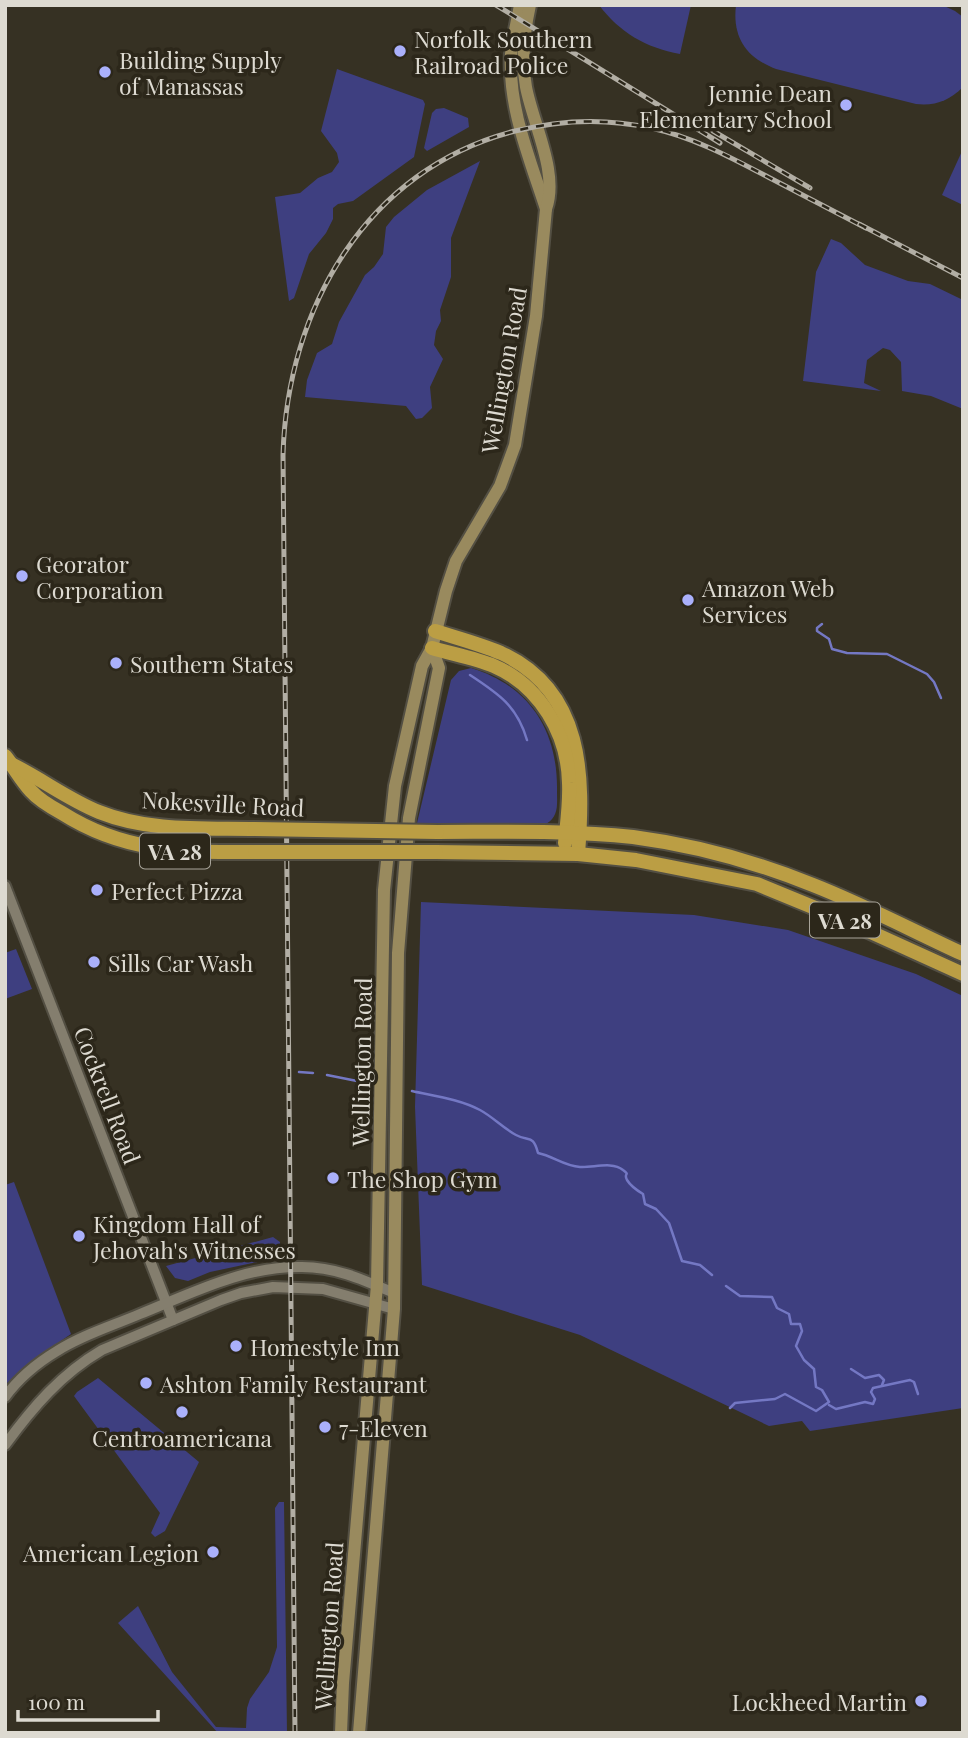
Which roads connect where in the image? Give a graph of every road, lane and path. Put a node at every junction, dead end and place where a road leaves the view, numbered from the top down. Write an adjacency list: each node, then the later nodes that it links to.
1 (520, 5): 3 (main road, Wellington Road)
2 (530, 5): 3 (main road, Wellington Road)
3 (546, 209): 4 (main road, Wellington Road)
4 (435, 631): 5 (main road, Wellington Road); 7 (highway)
5 (432, 648): 7 (highway); 12 (main road, Wellington Road); 13 (main road, Wellington Road)
6 (8, 764): 7 (highway, Nokesville Road / VA 28, bridge); 8 (highway, Nokesville Road / VA 28, bridge)
7 (573, 833): 8 (highway); 10 (highway, Nokesville Road / VA 28)
8 (571, 854): 11 (highway, Nokesville Road / VA 28)
9 (5, 886): 15 (street, Cockrell Road)
10 (963, 954)
11 (963, 974)
12 (377, 1285): 13 (street); 14 (main road, Wellington Road); 15 (street)
13 (394, 1293): 16 (main road, Wellington Road)
14 (376, 1302): 16 (street); 17 (street); 20 (main road, Wellington Road)
15 (166, 1304): 17 (street, Cockrell Road); 18 (street)
16 (394, 1309): 21 (main road, Wellington Road)
17 (173, 1320): 19 (street)
18 (5, 1397)
19 (5, 1445)
20 (341, 1733)
21 (359, 1733)

